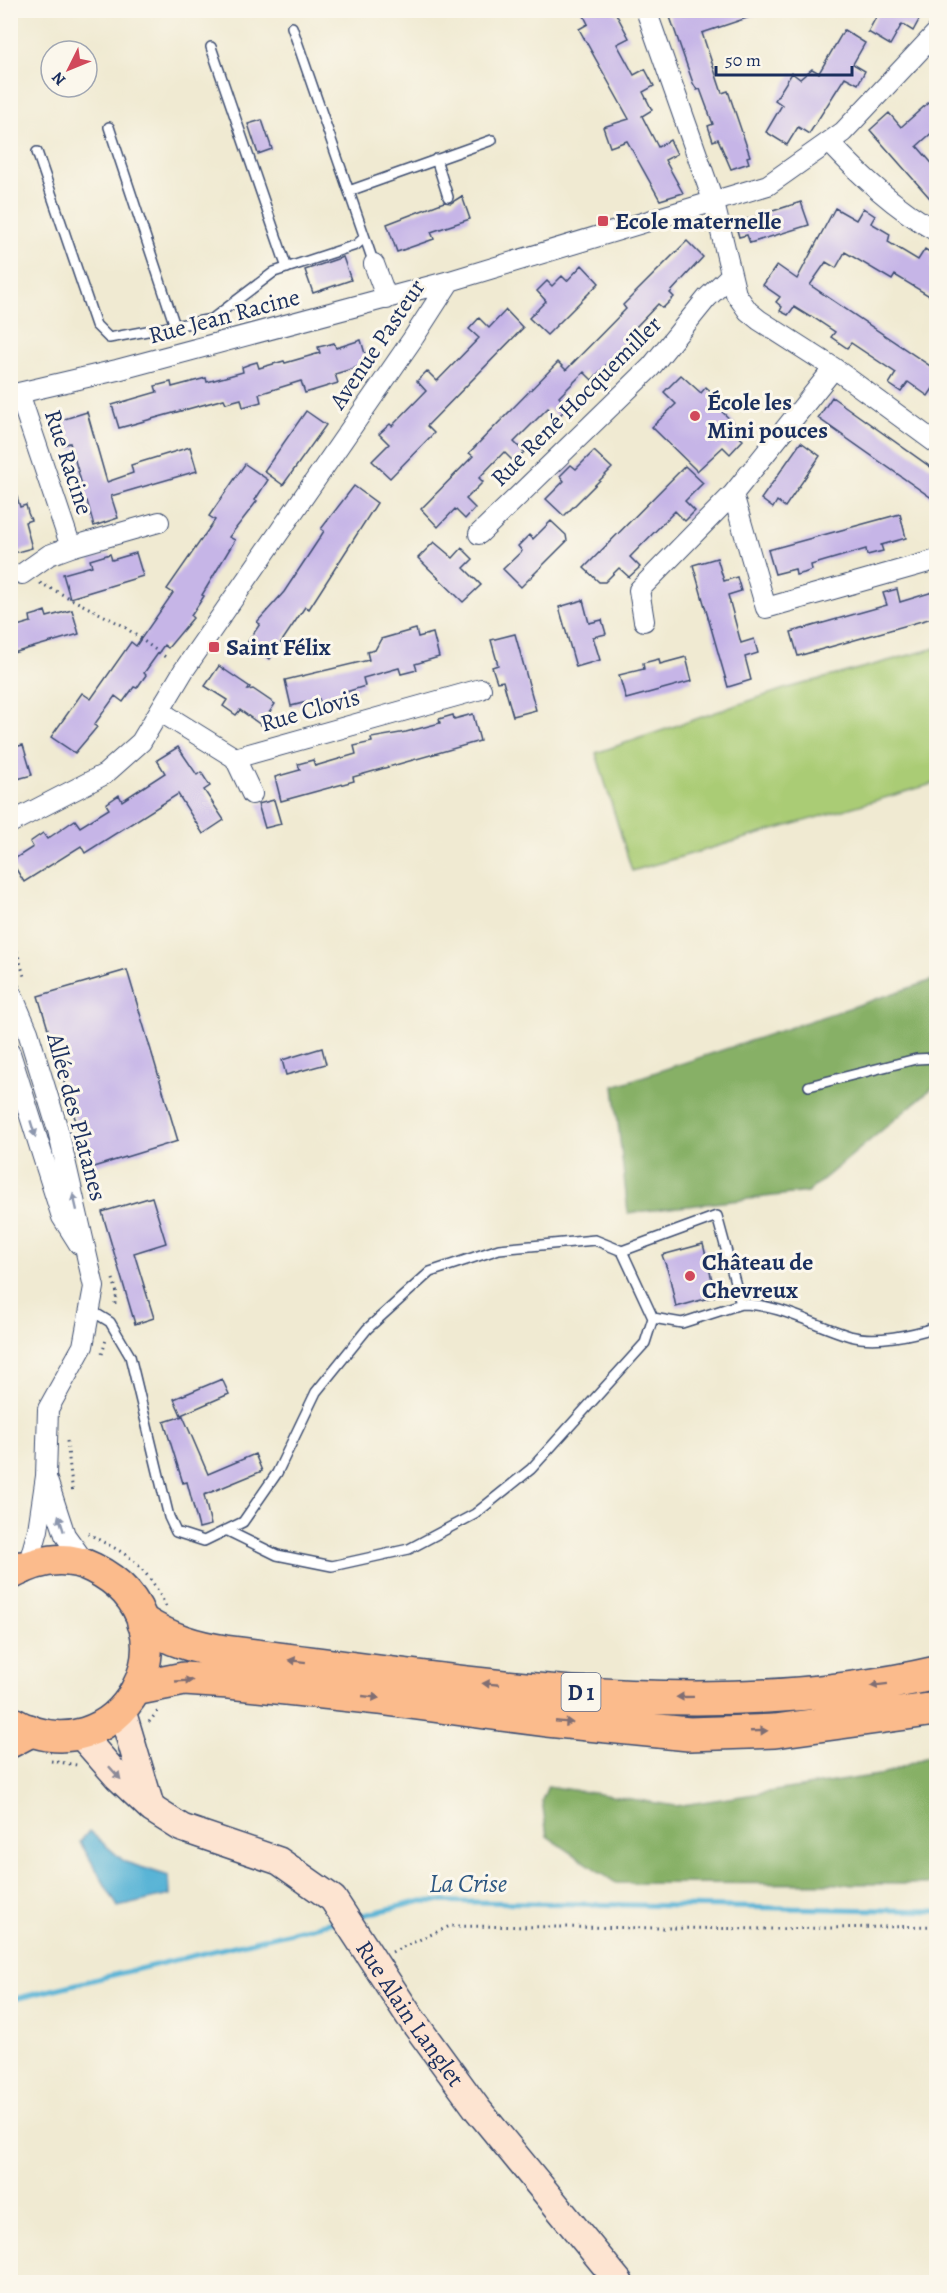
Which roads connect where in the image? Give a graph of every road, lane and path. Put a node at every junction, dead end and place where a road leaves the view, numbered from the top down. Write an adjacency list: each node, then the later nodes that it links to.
1 (646, 10): 12 (street)
2 (292, 27): 10 (lane)
3 (936, 33): 7 (street, Avenue Pasteur)
4 (211, 47): 16 (lane)
5 (109, 127): 20 (lane)
6 (492, 140): 9 (lane)
7 (829, 142): 12 (street, Avenue Pasteur); 13 (street)
8 (37, 152): 20 (lane)
9 (436, 159): 10 (lane); 11 (lane)
10 (349, 191): 14 (lane)
11 (448, 197)
12 (714, 203): 17 (street); 18 (street, Avenue Pasteur)
13 (936, 231)
14 (364, 238): 15 (lane); 16 (lane)
15 (374, 264): 19 (street)
16 (287, 268): 20 (lane)
17 (731, 275): 21 (street); 26 (street, Rue René Hocquemiller)
18 (450, 281): 19 (street, Rue Jean Racine); 31 (street, Avenue Pasteur)
19 (387, 298): 22 (street, Rue Jean Racine)
20 (175, 326)
21 (834, 368): 23 (street); 24 (street)
22 (15, 394): 27 (street, Rue Racine)
23 (936, 443)
24 (733, 494): 28 (street); 30 (street)
25 (159, 522): 27 (street, Rue Racine)
26 (479, 534)
27 (71, 547): 29 (street, Rue Racine)
28 (936, 560)
29 (22, 574): 31 (path)
30 (644, 621)
31 (184, 670): 33 (street, Avenue Pasteur)
32 (482, 689): 34 (street, Rue Clovis)
33 (161, 712): 34 (street, Rue Clovis); 36 (street, Avenue Pasteur)
34 (236, 758): 35 (street)
35 (252, 794)
36 (10, 823)
37 (10, 928): 38 (path)
38 (19, 988): 43 (street, Allée des Platanes, one-way to 38)
39 (10, 1053): 43 (street, Allée des Platanes, one-way to 43)
40 (936, 1058): 41 (lane)
41 (809, 1086)
42 (622, 1251): 45 (lane); 47 (lane); 55 (lane)
43 (88, 1259): 46 (street, Allée des Platanes)
44 (111, 1270): 48 (path)
45 (741, 1304): 47 (lane); 49 (lane)
46 (92, 1311): 48 (lane); 52 (street, Allée des Platanes)
47 (653, 1318): 55 (lane)
48 (110, 1322): 50 (path); 55 (lane)
49 (936, 1327)
50 (97, 1362)
51 (66, 1430): 53 (path)
52 (46, 1476): 56 (street, Allée des Platanes, one-way to 52); 57 (street, Allée des Platanes)
53 (74, 1505)
54 (83, 1529): 58 (path)
55 (226, 1530)
56 (86, 1564): 57 (main road); 58 (main road)
57 (18, 1570)
58 (156, 1618): 59 (highway, D 1, one-way to 58); 60 (main road)
59 (936, 1673)
60 (140, 1702): 61 (highway, D 1, one-way to 61); 63 (main road); 64 (street); 64 (path)
61 (936, 1709)
62 (17, 1731): 63 (main road)
63 (80, 1734): 66 (street, Rue Alain Langlet)
64 (133, 1752): 67 (street)
65 (48, 1761): 66 (path)
66 (109, 1767): 67 (street, Rue Alain Langlet, one-way to 67)
67 (152, 1809): 69 (street, Rue Alain Langlet)
68 (936, 1926): 69 (path)
69 (373, 1960): 70 (street, Rue Alain Langlet)
70 (619, 2283)

